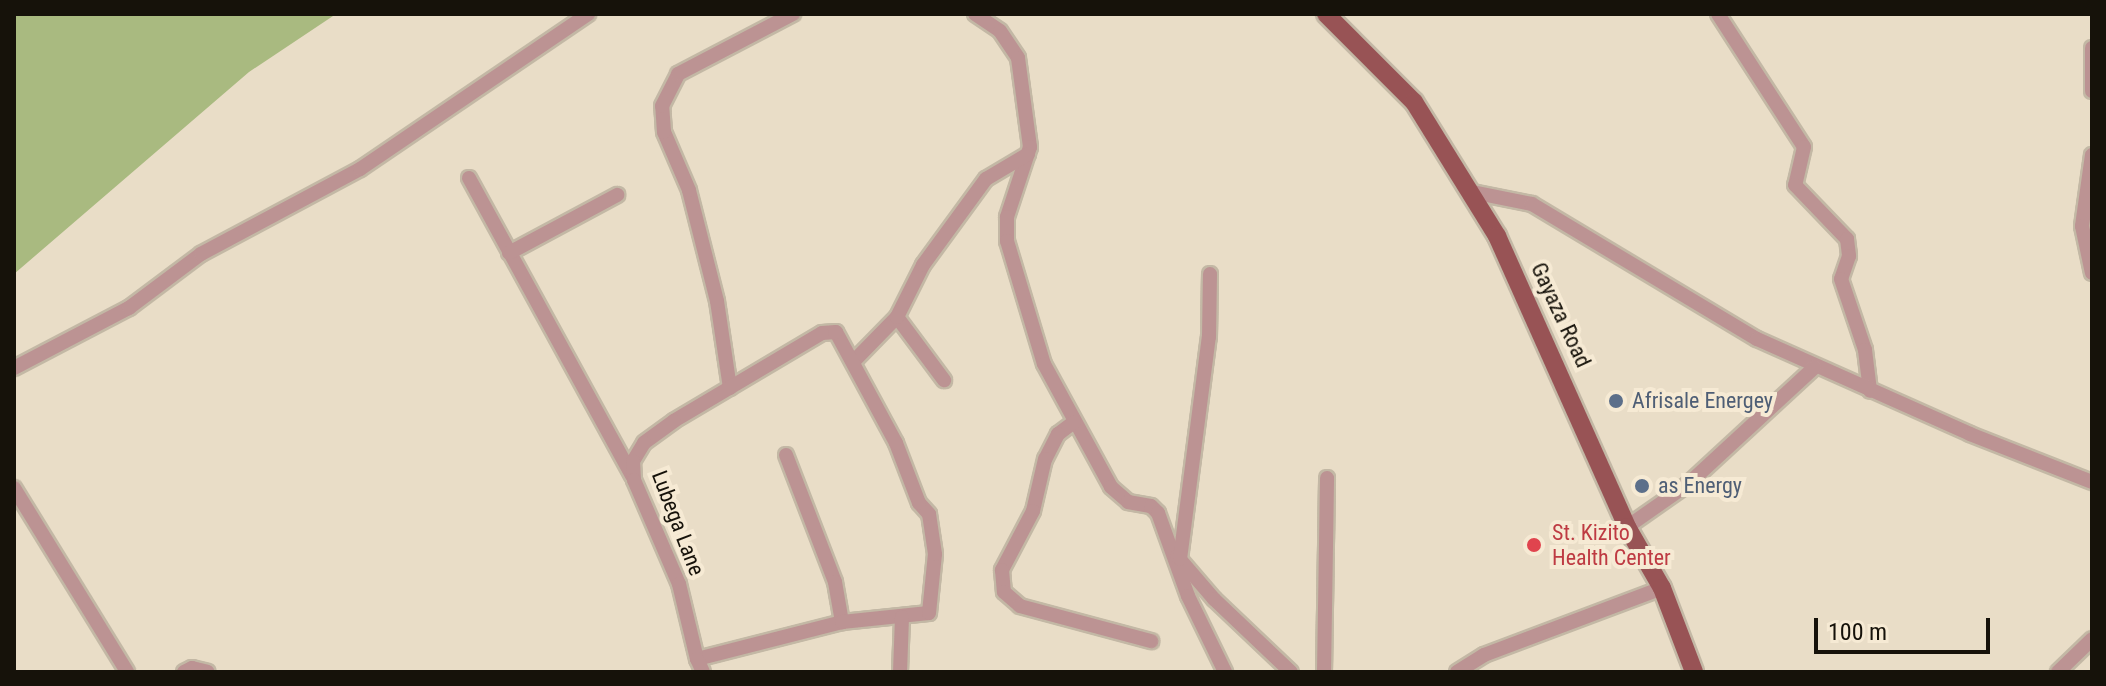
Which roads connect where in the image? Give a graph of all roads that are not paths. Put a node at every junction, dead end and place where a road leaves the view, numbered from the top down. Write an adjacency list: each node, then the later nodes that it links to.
1 (588, 14): 20 (street)
2 (793, 14): 22 (street)
3 (975, 14): 8 (street)
4 (1326, 14): 12 (main road, Gayaza Road)
5 (1718, 14): 23 (street)
6 (2092, 48): 7 (street)
7 (2092, 91)
8 (1028, 154): 17 (street); 24 (street)
9 (2092, 155): 11 (street)
10 (469, 178): 14 (street)
11 (2090, 190): 15 (street)
12 (1472, 192): 19 (street); 30 (main road, Gayaza Road)
13 (617, 195): 14 (street)
14 (509, 253): 27 (street)
15 (2092, 273)
16 (1210, 274): 31 (street)
17 (897, 317): 18 (street); 21 (street)
18 (854, 361): 22 (street, Lubega Lane); 33 (street)
19 (1815, 367): 23 (street); 30 (street)
20 (14, 368)
21 (944, 380)
22 (730, 388): 27 (street, Lubega Lane)
23 (1870, 391): 28 (street)
24 (1074, 422): 31 (street); 36 (street)
25 (786, 455): 34 (street)
26 (1327, 478): 44 (street)
27 (634, 480): 37 (street, Lubega Lane)
28 (2092, 482)
29 (14, 488): 38 (street)
30 (1627, 527): 32 (main road, Gayaza Road)
31 (1176, 554): 42 (street); 43 (street)
32 (1662, 588): 45 (street); 46 (main road, Gayaza Road)
33 (902, 617): 34 (street); 41 (street)
34 (842, 622): 37 (street)
35 (2092, 639): 47 (street)
36 (1151, 641)
37 (700, 666)
38 (127, 672)
39 (184, 672): 40 (street)
40 (208, 672)
41 (900, 672)
42 (1225, 672)
43 (1291, 672)
44 (1324, 672)
45 (1457, 672)
46 (1694, 672)
47 (2058, 672)

